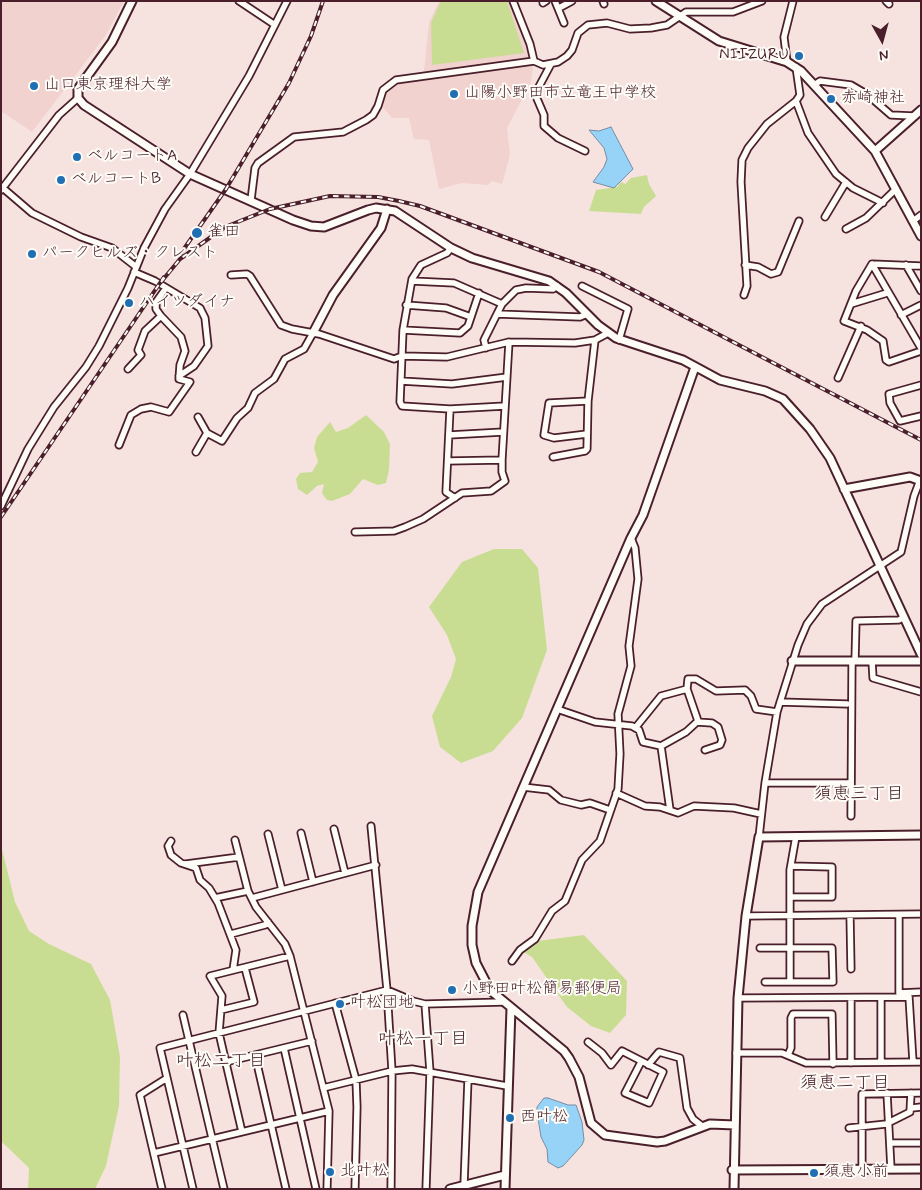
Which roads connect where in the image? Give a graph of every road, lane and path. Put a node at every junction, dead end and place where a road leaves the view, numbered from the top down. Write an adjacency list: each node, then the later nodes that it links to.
1 (132, 1): 19 (street)
2 (239, 1): 13 (street)
3 (287, 1): 13 (street)
4 (513, 1): 14 (street)
5 (555, 1): 10 (street)
6 (572, 1): 10 (street)
7 (656, 1): 11 (street)
8 (762, 1): 11 (street)
9 (793, 1): 15 (street)
10 (560, 8): 12 (street)
11 (678, 16): 15 (street); 16 (street)
12 (564, 23)
13 (275, 25): 25 (street)
14 (534, 61): 16 (street); 29 (street)
15 (786, 62): 17 (street)
16 (551, 64): 23 (street)
17 (796, 68): 18 (street); 20 (street)
18 (814, 85): 22 (street); 24 (street)
19 (78, 98): 25 (street); 27 (street)
20 (796, 101): 26 (street); 40 (street)
21 (921, 110): 22 (street)
22 (914, 116): 24 (street)
23 (584, 151)
24 (875, 151): 28 (street)
25 (190, 174): 29 (street); 43 (street)
26 (846, 182): 30 (street); 33 (street)
27 (3, 189): 43 (street)
28 (896, 189): 30 (street); 35 (street)
29 (251, 200): 31 (street)
30 (882, 203): 36 (street)
31 (387, 209): 38 (street); 64 (street)
32 (921, 215): 35 (street)
33 (826, 217)
34 (799, 221): 40 (street)
35 (913, 221): 37 (street)
36 (846, 229)
37 (921, 236)
38 (451, 248): 45 (street); 46 (street)
39 (872, 264): 41 (street); 51 (street); 54 (street)
40 (745, 265): 52 (street)
41 (906, 265): 42 (street); 49 (street)
42 (921, 266)
43 (135, 269): 48 (street); 96 (street)
44 (231, 275): 64 (street)
45 (412, 281): 50 (street); 55 (street)
46 (558, 286): 53 (street); 58 (street)
47 (582, 286): 67 (street)
48 (166, 288): 60 (street); 74 (street)
49 (921, 291)
50 (479, 293): 53 (street); 61 (street)
51 (887, 293): 54 (street); 59 (street)
52 (744, 295)
53 (502, 304): 57 (street)
54 (851, 304): 62 (street)
55 (406, 305): 61 (street); 63 (street)
56 (921, 305): 59 (street)
57 (497, 314): 58 (street); 69 (street)
58 (587, 314): 65 (street)
59 (900, 315): 70 (street)
60 (161, 316): 73 (street); 74 (street)
61 (471, 317): 63 (street)
62 (860, 326): 70 (street); 76 (street)
63 (403, 330): 71 (street)
64 (313, 332): 71 (street); 85 (street)
65 (608, 333): 66 (street); 67 (street)
66 (595, 340): 68 (street); 79 (street)
67 (620, 340): 72 (street)
68 (509, 342): 69 (street); 75 (street)
69 (486, 348): 71 (street)
70 (921, 350)
71 (402, 356): 77 (street)
72 (696, 366): 94 (street); 98 (street)
73 (128, 369)
74 (179, 376): 88 (street)
75 (507, 377): 77 (street); 80 (street)
76 (838, 378)
77 (401, 381): 81 (street)
78 (921, 385): 82 (street)
79 (588, 401): 87 (street); 87 (street)
80 (505, 406): 81 (street); 84 (street)
81 (450, 409): 86 (street)
82 (921, 416)
83 (198, 417): 85 (street)
84 (503, 432): 86 (street); 91 (street)
85 (208, 433): 89 (street)
86 (449, 434): 92 (street)
87 (587, 434): 90 (street)
88 (119, 445)
89 (196, 452)
90 (553, 456)
91 (502, 460): 92 (street); 95 (street)
92 (448, 461): 95 (street)
93 (920, 480): 94 (street); 99 (street)
94 (844, 489): 99 (street)
95 (454, 498): 97 (street)
96 (1, 506)
97 (356, 532)
98 (631, 538): 111 (street); 115 (street)
99 (880, 567): 100 (street); 102 (street)
100 (904, 618): 101 (street); 103 (street)
101 (921, 654)
102 (792, 661): 103 (street); 109 (street)
103 (853, 661): 104 (street); 120 (street)
104 (872, 661): 105 (street); 107 (street)
105 (921, 661)
106 (687, 689): 112 (street); 113 (street); 114 (street)
107 (921, 692)
108 (652, 700): 113 (street)
109 (780, 702): 110 (street); 112 (street)
110 (847, 704)
111 (557, 709): 115 (street); 121 (street)
112 (777, 712): 119 (street)
113 (645, 715): 116 (street)
114 (697, 722): 117 (street); 118 (street)
115 (618, 724): 116 (street); 122 (street)
116 (636, 727): 117 (street)
117 (661, 746): 124 (street)
118 (705, 750)
119 (765, 783): 120 (street); 125 (street)
120 (852, 783): 126 (street)
121 (523, 787): 123 (street); 168 (street)
122 (616, 793): 123 (street); 124 (street)
123 (610, 810): 157 (street)
124 (670, 810): 125 (street)
125 (761, 814): 133 (street)
126 (852, 816)
127 (371, 826): 138 (street)
128 (334, 829): 140 (street)
129 (301, 833): 141 (street)
130 (268, 834): 142 (street)
131 (921, 835): 132 (street)
132 (796, 836): 133 (street); 139 (street)
133 (759, 837): 151 (street)
134 (235, 840): 136 (street)
135 (171, 841): 137 (street)
136 (238, 857): 137 (street); 143 (street)
137 (185, 864): 145 (street)
138 (376, 865): 140 (street); 163 (street)
139 (791, 866): 144 (street); 144 (street)
140 (345, 873): 141 (street)
141 (313, 882): 142 (street)
142 (282, 890): 146 (street)
143 (248, 892): 145 (street); 146 (street)
144 (790, 897): 148 (street)
145 (215, 898): 153 (street)
146 (252, 898): 152 (street)
147 (921, 914): 150 (street)
148 (790, 915): 149 (street); 151 (street); 155 (street)
149 (850, 915): 150 (street); 159 (street)
150 (899, 915): 164 (street)
151 (746, 916): 165 (street)
152 (268, 922): 153 (street); 156 (street)
153 (231, 934): 160 (street)
154 (760, 948): 155 (street)
155 (790, 948): 162 (street); 162 (street)
156 (290, 956): 158 (street); 173 (street)
157 (512, 961)
158 (245, 968): 160 (street); 172 (street)
159 (851, 969)
160 (233, 970): 172 (street)
161 (765, 982): 162 (street)
162 (790, 982)
163 (387, 990): 169 (street); 170 (street); 193 (street)
164 (921, 992)
165 (738, 998): 166 (street); 182 (street)
166 (851, 998): 167 (street); 190 (street)
167 (881, 998): 175 (street); 187 (street)
168 (504, 1002): 170 (street); 171 (street)
169 (335, 1003): 173 (street); 197 (street)
170 (425, 1004): 194 (street)
171 (511, 1008): 198 (street); 210 (street)
172 (221, 1010): 177 (street)
173 (304, 1011): 177 (street); 179 (street)
174 (183, 1015): 178 (street)
175 (912, 1032): 176 (street); 188 (street)
176 (921, 1032)
177 (219, 1033): 178 (street); 185 (street)
178 (190, 1040): 195 (street); 214 (street)
179 (312, 1041): 181 (street); 199 (street)
180 (588, 1042): 186 (street)
181 (284, 1048): 183 (street); 206 (street)
182 (736, 1053): 184 (street); 209 (street)
183 (255, 1055): 185 (street); 208 (street)
184 (788, 1055): 191 (street); 191 (street)
185 (226, 1062): 213 (street)
186 (641, 1062): 192 (street); 192 (street)
187 (881, 1062): 188 (street); 190 (street)
188 (913, 1062): 189 (street)
189 (921, 1062)
190 (851, 1063): 191 (street)
191 (833, 1064)
192 (648, 1065): 210 (street)
193 (392, 1071): 194 (street); 197 (street); 232 (street)
194 (430, 1072): 196 (street); 233 (street)
195 (167, 1078): 217 (street); 218 (street)
196 (468, 1079): 198 (street); 224 (street)
197 (356, 1080): 199 (street); 231 (street)
198 (508, 1086): 223 (street)
199 (324, 1088): 205 (street)
200 (887, 1093): 201 (street); 207 (street); 211 (street)
201 (911, 1093): 202 (street); 204 (street)
202 (921, 1093)
203 (921, 1107): 204 (street)
204 (912, 1108): 207 (street)
205 (329, 1111): 206 (street); 225 (street)
206 (300, 1118): 208 (street); 230 (street)
207 (889, 1123): 211 (street); 215 (street)
208 (271, 1125): 213 (street); 229 (street)
209 (735, 1125): 210 (street); 222 (street)
210 (702, 1126)
211 (862, 1126): 212 (street); 219 (street)
212 (849, 1128)
213 (242, 1132): 214 (street)
214 (213, 1139): 217 (street); 228 (street)
215 (891, 1143): 216 (street); 220 (street)
216 (921, 1143)
217 (182, 1146): 218 (street); 227 (street)
218 (154, 1153): 226 (street)
219 (862, 1169): 220 (street); 222 (street)
220 (891, 1169): 221 (street)
221 (921, 1169)
222 (732, 1170): 236 (street)
223 (505, 1175): 224 (street); 235 (street)
224 (464, 1185): 234 (street)
225 (327, 1188): 230 (street)
226 (162, 1189)
227 (193, 1189)
228 (224, 1189)
229 (286, 1189)
230 (317, 1189)
231 (355, 1189)
232 (391, 1189)
233 (426, 1189)
234 (450, 1189)
235 (505, 1189)
236 (734, 1189)

